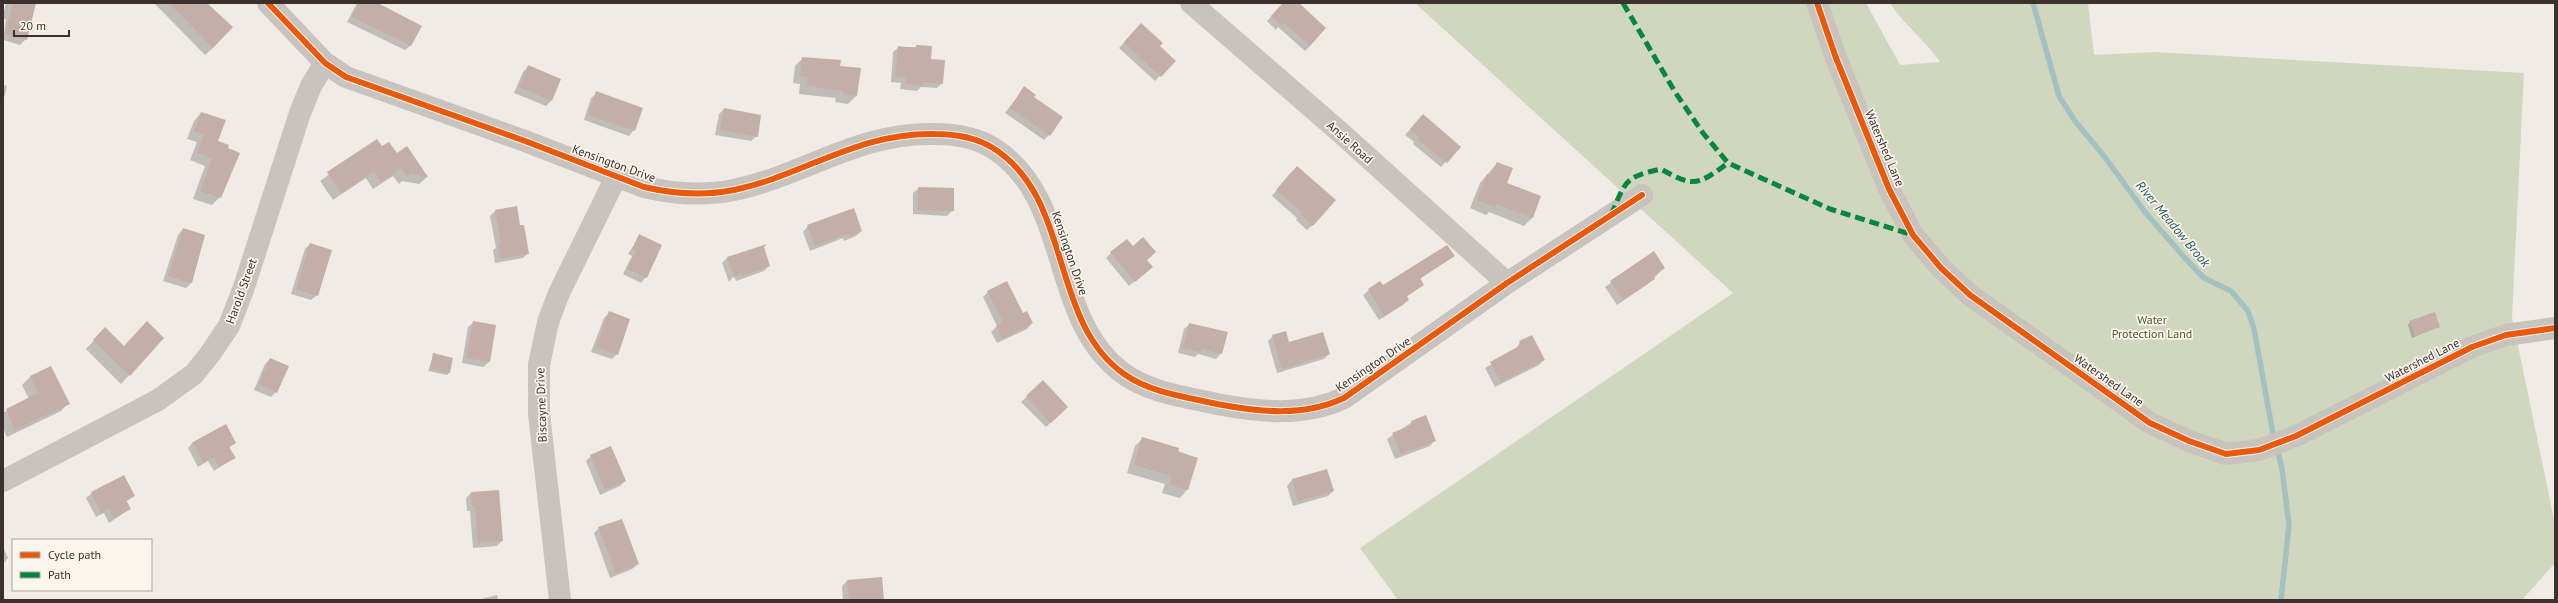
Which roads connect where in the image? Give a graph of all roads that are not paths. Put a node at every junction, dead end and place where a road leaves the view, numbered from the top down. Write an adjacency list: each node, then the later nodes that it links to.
1 (268, 3): 4 (street, Kensington Drive)
2 (1191, 3): 7 (street, Ansie Road)
3 (1817, 3): 8 (street, Watershed Lane)
4 (325, 63): 5 (street, Kensington Drive); 9 (street, Harold Street)
5 (616, 177): 7 (street, Kensington Drive); 10 (street, Biscayne Drive)
6 (1642, 195): 7 (street, Kensington Drive)
7 (1507, 283)
8 (2555, 328)
9 (3, 481)
10 (560, 600)

